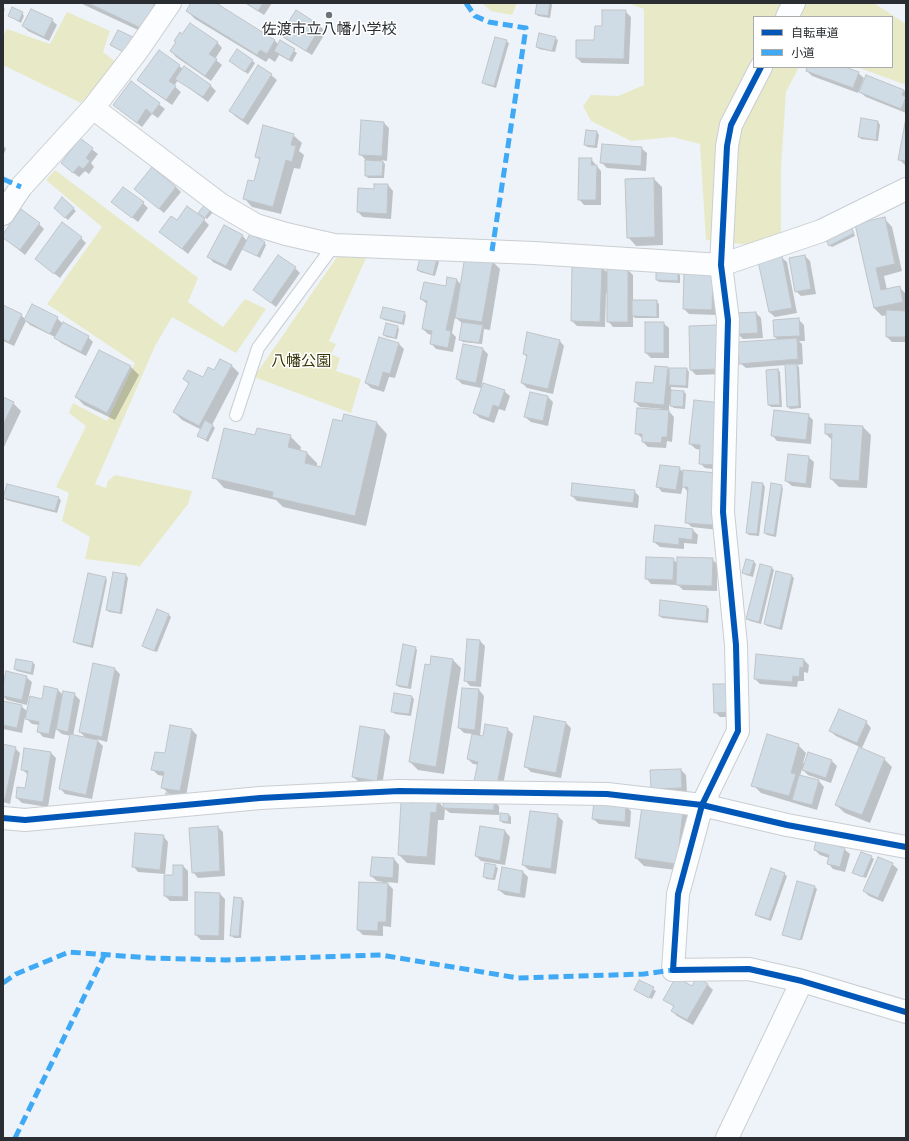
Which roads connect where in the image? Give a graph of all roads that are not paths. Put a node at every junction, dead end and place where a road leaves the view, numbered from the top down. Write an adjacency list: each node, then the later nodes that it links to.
1 (170, 3): 5 (street)
2 (794, 3): 3 (street)
3 (788, 16)
4 (760, 68): 9 (street)
5 (93, 108): 7 (street); 8 (street)
6 (906, 189): 9 (street)
7 (3, 214)
8 (334, 244): 9 (street); 10 (lane)
9 (721, 265): 11 (street)
10 (236, 415)
11 (702, 805): 12 (street); 13 (street); 14 (street)
12 (3, 818)
13 (906, 847)
14 (802, 981): 15 (street); 16 (street)
15 (906, 1012)
16 (727, 1138)

